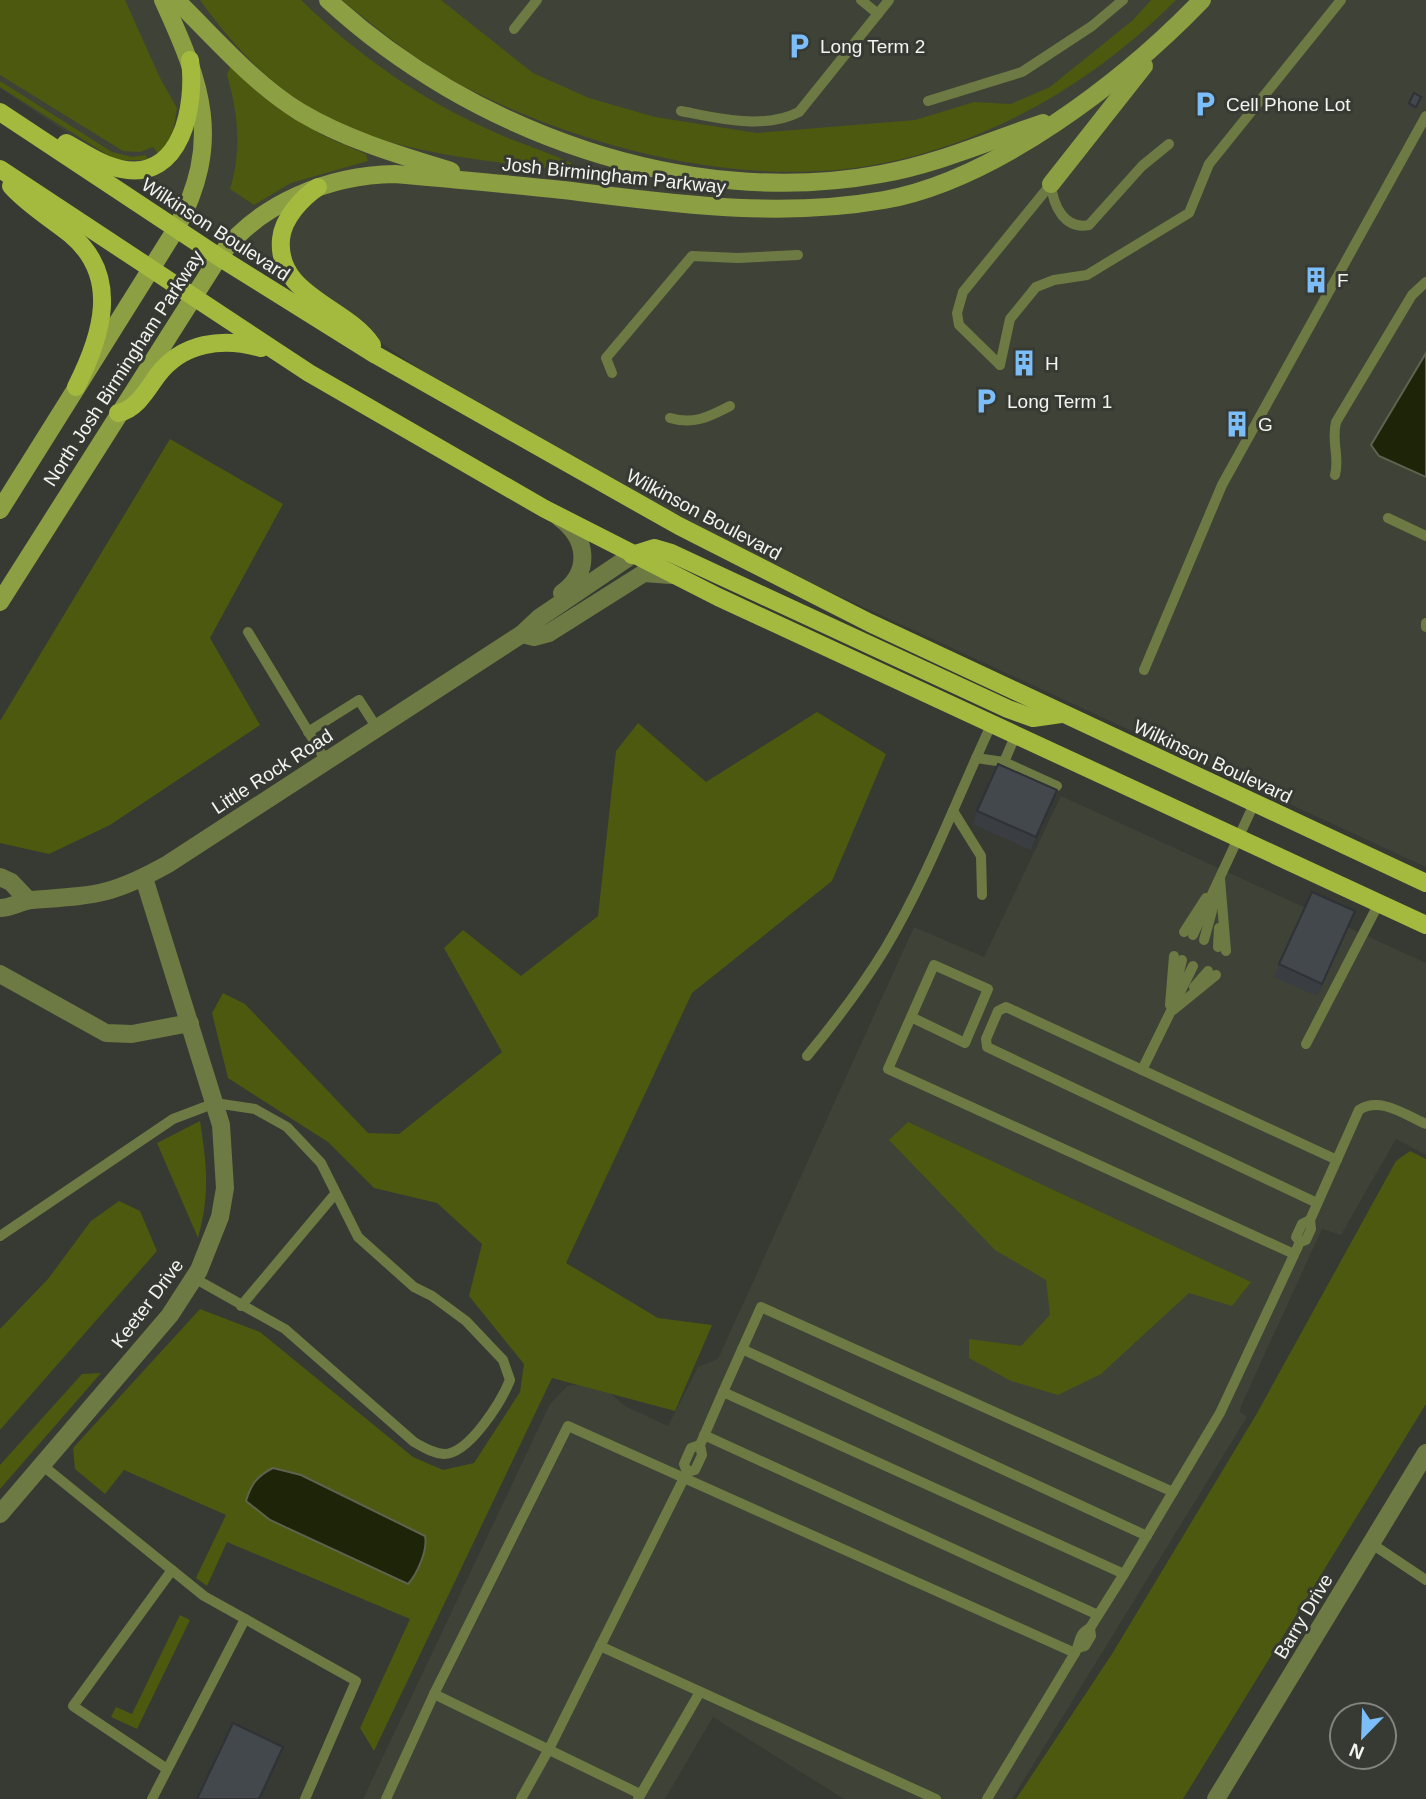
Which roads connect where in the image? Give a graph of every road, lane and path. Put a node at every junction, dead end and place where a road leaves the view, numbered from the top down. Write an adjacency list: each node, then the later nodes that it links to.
1 (163, 0): 13 (main road, North Josh Birmingham Parkway)
2 (176, 0): 22 (main road)
3 (328, 0): 18 (main road, Josh Birmingham Parkway)
4 (537, 0): 11 (lane)
5 (861, 0): 10 (lane)
6 (890, 0): 10 (lane)
7 (1123, 0): 14 (lane)
8 (1202, 0): 12 (main road, Josh Birmingham Parkway)
9 (1341, 0): 23 (lane)
10 (878, 14): 15 (lane)
11 (514, 29)
12 (1162, 41): 18 (main road, Josh Birmingham Parkway); 23 (main road)
13 (191, 60): 19 (main road); 25 (main road, North Josh Birmingham Parkway)
14 (928, 101)
15 (681, 111)
16 (0, 112): 19 (main road, Wilkinson Boulevard)
17 (1426, 116): 49 (lane)
18 (1059, 117): 22 (main road, Josh Birmingham Parkway)
19 (28, 130): 25 (main road, Wilkinson Boulevard)
20 (1169, 144): 23 (lane)
21 (1, 170): 28 (main road); 34 (main road)
22 (481, 181): 24 (main road, North Josh Birmingham Parkway)
23 (1051, 184)
24 (318, 187): 27 (main road, North Josh Birmingham Parkway); 31 (main road)
25 (176, 229): 27 (main road, Wilkinson Boulevard); 28 (main road, North Josh Birmingham Parkway)
26 (798, 255): 33 (lane)
27 (219, 257): 30 (main road, North Josh Birmingham Parkway); 31 (main road, Wilkinson Boulevard)
28 (150, 270): 30 (main road); 34 (main road, North Josh Birmingham Parkway)
29 (1426, 282): 38 (lane)
30 (192, 298): 32 (main road); 36 (main road, North Josh Birmingham Parkway)
31 (376, 355): 50 (main road, Wilkinson Boulevard)
32 (286, 358): 36 (main road); 40 (main road)
33 (612, 373)
34 (76, 387): 39 (main road, North Josh Birmingham Parkway)
35 (730, 406): 37 (lane)
36 (118, 413): 45 (main road, North Josh Birmingham Parkway)
37 (670, 418)
38 (1335, 474)
39 (0, 510)
40 (557, 516): 43 (main road); 46 (street)
41 (1388, 518): 42 (lane)
42 (1426, 536)
43 (632, 555): 44 (main road); 46 (street, Little Rock Road); 50 (main road)
44 (673, 575): 48 (street, Little Rock Road); 51 (main road)
45 (0, 602)
46 (541, 617): 48 (street, Little Rock Road)
47 (248, 632): 53 (lane)
48 (522, 634): 52 (street, Little Rock Road)
49 (1144, 670)
50 (1061, 714): 59 (main road, Wilkinson Boulevard)
51 (992, 723): 54 (main road); 55 (lane)
52 (377, 728): 53 (lane); 56 (street, Little Rock Road)
53 (309, 732): 56 (lane)
54 (1017, 734): 57 (lane); 61 (main road)
55 (976, 758): 57 (lane); 60 (lane)
56 (326, 761): 63 (street, Little Rock Road)
57 (1004, 762): 58 (lane)
58 (1057, 786)
59 (1254, 804): 61 (lane); 65 (main road, Wilkinson Boulevard)
60 (953, 811): 66 (lane); 82 (lane)
61 (1239, 838): 64 (lane); 68 (main road)
62 (0, 877): 67 (street)
63 (144, 878): 67 (street, Little Rock Road); 80 (street, Keeter Drive)
64 (1220, 878): 71 (lane); 72 (lane); 73 (lane)
65 (1426, 883)
66 (982, 895)
67 (28, 900): 69 (street, Little Rock Road)
68 (1379, 903): 70 (main road); 81 (lane)
69 (0, 908)
70 (1426, 925)
71 (1188, 934)
72 (1204, 940)
73 (1222, 949)
74 (1178, 958): 78 (lane)
75 (1193, 966): 78 (lane)
76 (1212, 973): 78 (lane)
77 (0, 974): 80 (street)
78 (1170, 1013): 83 (lane)
79 (911, 1017): 79 (lane); 90 (lane)
80 (190, 1023): 84 (street, Keeter Drive)
81 (1306, 1044)
82 (807, 1056)
83 (1142, 1070): 86 (lane); 88 (lane)
84 (215, 1103): 87 (lane); 89 (lane); 91 (street, Keeter Drive)
85 (1426, 1124): 86 (lane)
86 (1337, 1160): 88 (lane)
87 (335, 1194): 92 (lane); 92 (lane)
88 (1317, 1203): 90 (lane)
89 (0, 1236)
90 (1294, 1254): 99 (lane)
91 (194, 1278): 92 (lane); 97 (street, Keeter Drive)
92 (241, 1307)
93 (742, 1349): 94 (lane); 99 (lane); 101 (lane)
94 (723, 1392): 95 (lane); 104 (lane)
95 (702, 1440): 98 (lane); 106 (lane)
96 (1426, 1453): 102 (street, Barry Drive)
97 (42, 1465): 100 (street, Keeter Drive); 103 (lane)
98 (685, 1475): 108 (lane); 109 (lane); 111 (lane)
99 (1173, 1492): 101 (lane)
100 (0, 1514)
101 (1147, 1536): 104 (lane)
102 (1372, 1544): 105 (lane); 121 (street, Barry Drive)
103 (172, 1570): 107 (lane); 113 (lane)
104 (1124, 1574): 106 (lane)
105 (1426, 1580)
106 (1098, 1615): 109 (lane)
107 (245, 1619): 113 (lane); 116 (lane)
108 (600, 1646): 110 (lane); 112 (lane)
109 (1076, 1650): 120 (lane)
110 (701, 1692): 114 (lane); 119 (lane)
111 (435, 1694): 112 (lane); 117 (lane)
112 (549, 1749): 114 (lane); 118 (lane)
113 (167, 1769): 115 (lane)
114 (639, 1797)
115 (152, 1799)
116 (305, 1799)
117 (386, 1799)
118 (521, 1799)
119 (936, 1799)
120 (987, 1799)
121 (1216, 1799)

